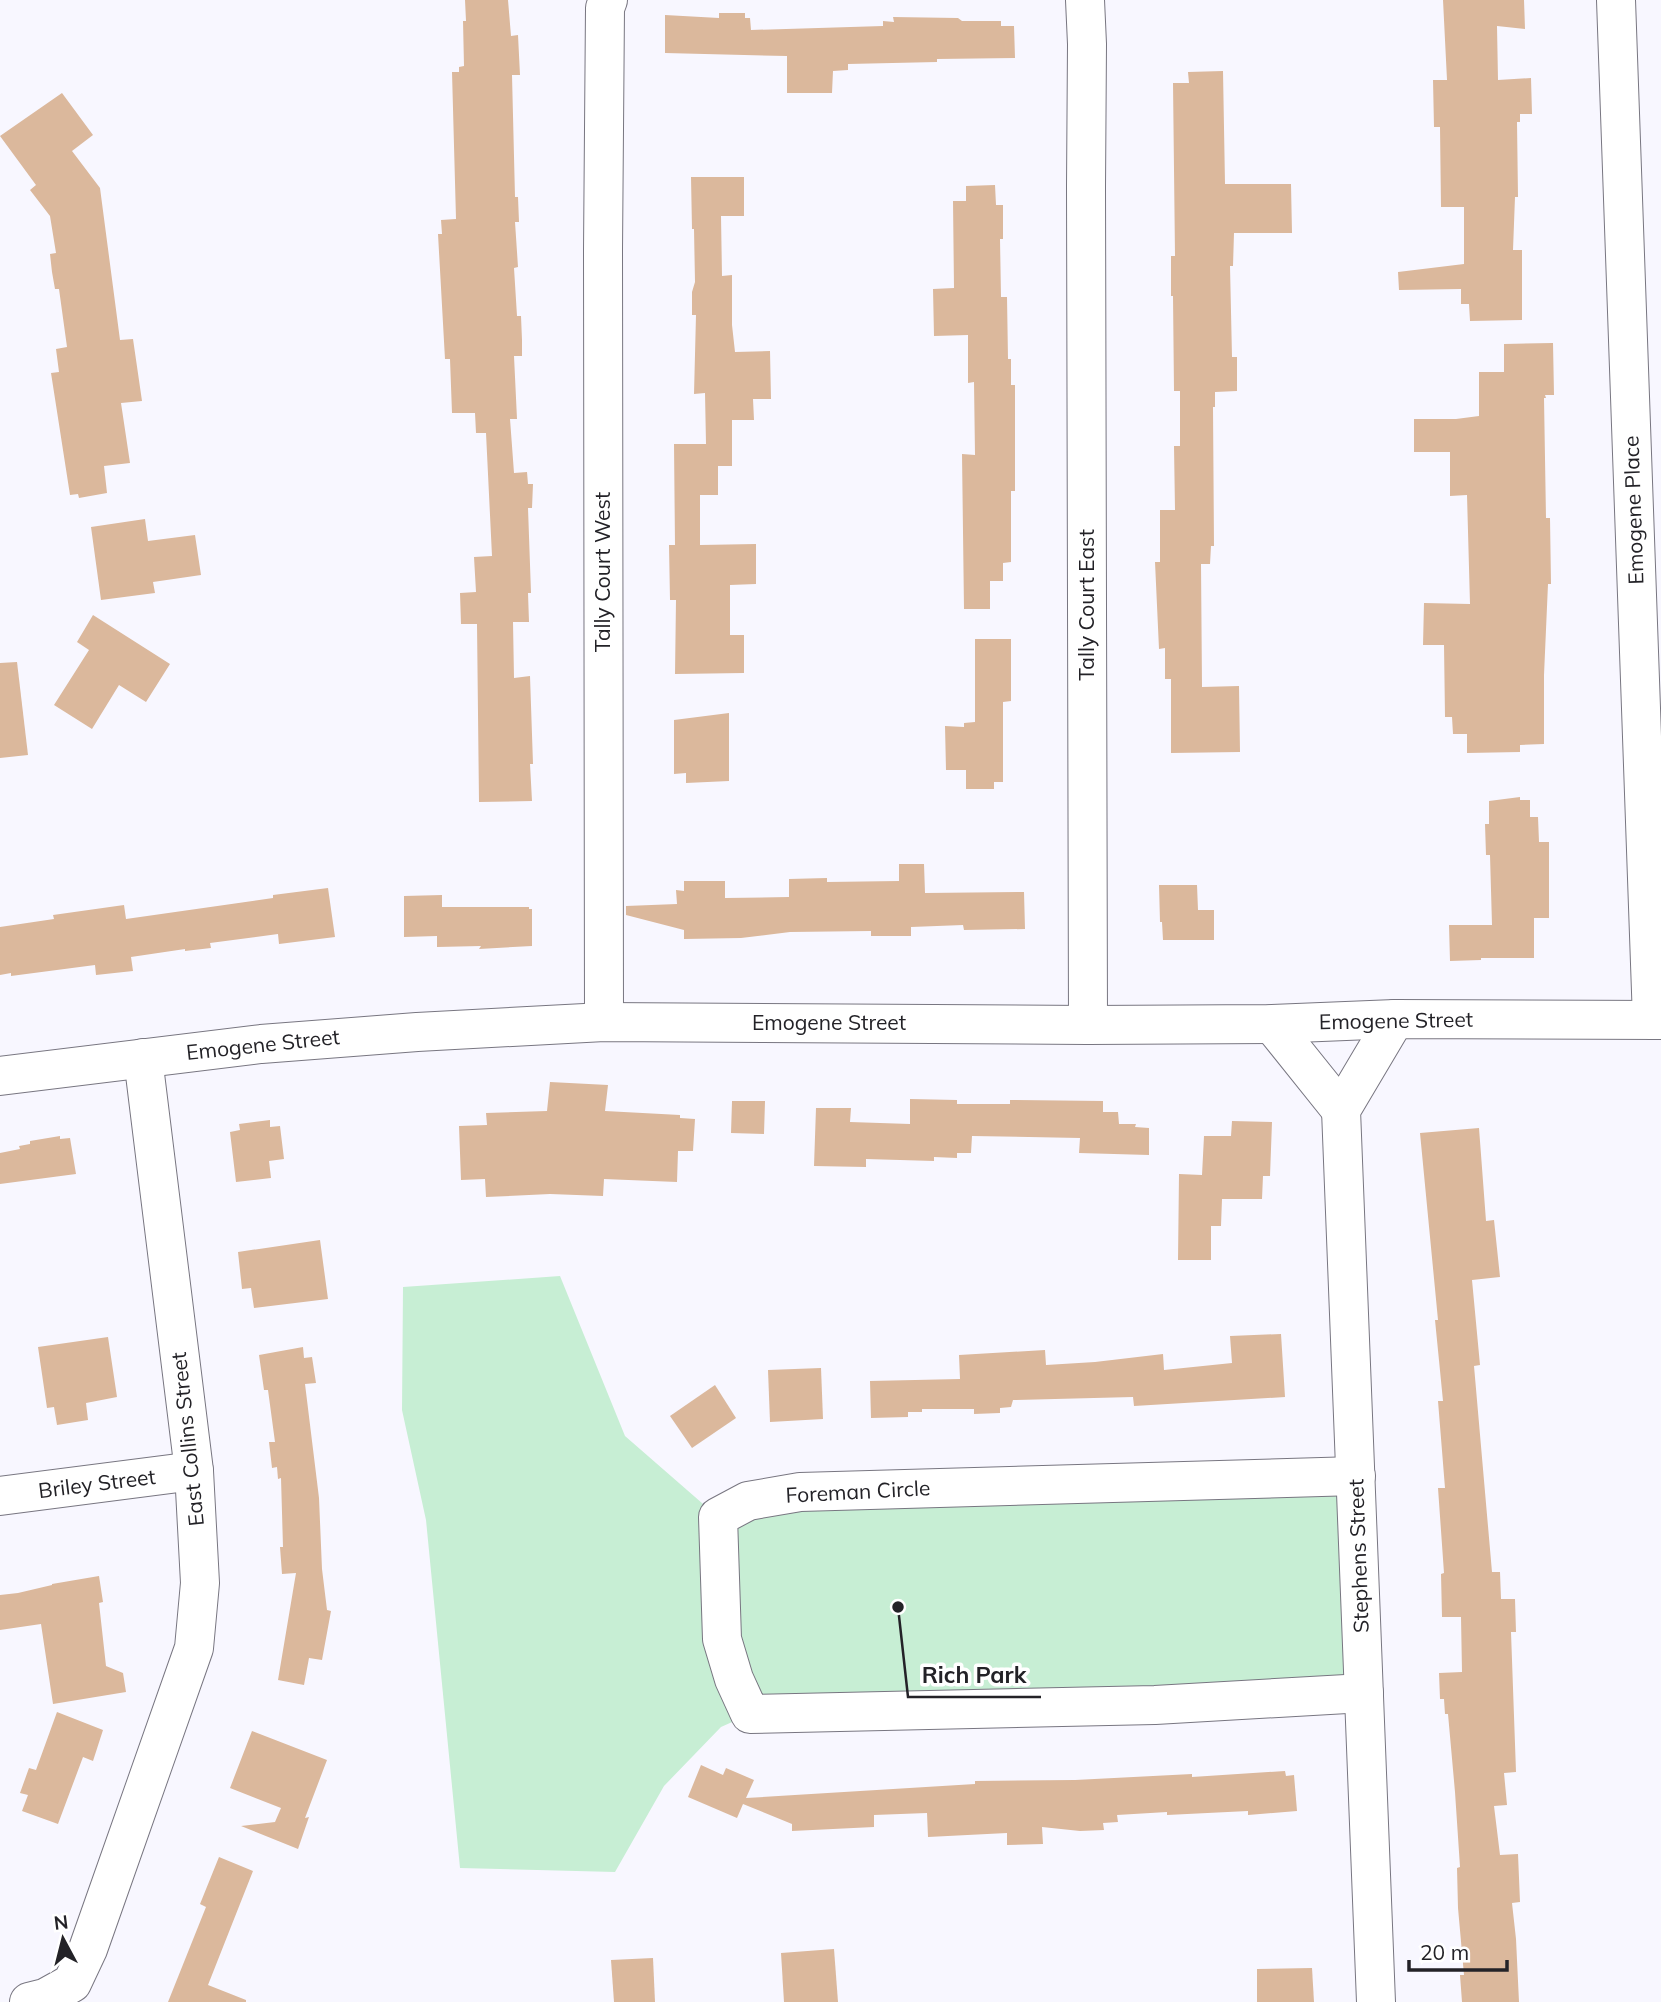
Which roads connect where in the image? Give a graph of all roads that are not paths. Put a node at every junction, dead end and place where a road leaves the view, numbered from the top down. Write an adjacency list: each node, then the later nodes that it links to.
1 (608, 0): 6 (street, Tally Court West)
2 (1085, 0): 8 (street, Tally Court East)
3 (1616, 0): 5 (street, Emogene Place)
4 (1395, 1019): 5 (street, Emogene Street); 7 (street, Emogene Street); 11 (street)
5 (1657, 1020)
6 (604, 1022): 8 (street, Emogene Street); 9 (street, Emogene Street)
7 (1272, 1024): 8 (street, Emogene Street); 11 (street)
8 (1088, 1025)
9 (142, 1058): 10 (street, Emogene Street); 12 (street, East Collins Street)
10 (0, 1076)
11 (1341, 1110): 13 (street, Stephens Street)
12 (194, 1471): 14 (street, Briley Street); 18 (street, East Collins Street)
13 (1356, 1476): 15 (street, Stephens Street); 15 (street, Foreman Circle)
14 (0, 1496)
15 (1364, 1693): 19 (street, Stephens Street)
16 (0, 1999): 17 (street)
17 (14, 2002)
18 (30, 2002)
19 (1377, 2002)

